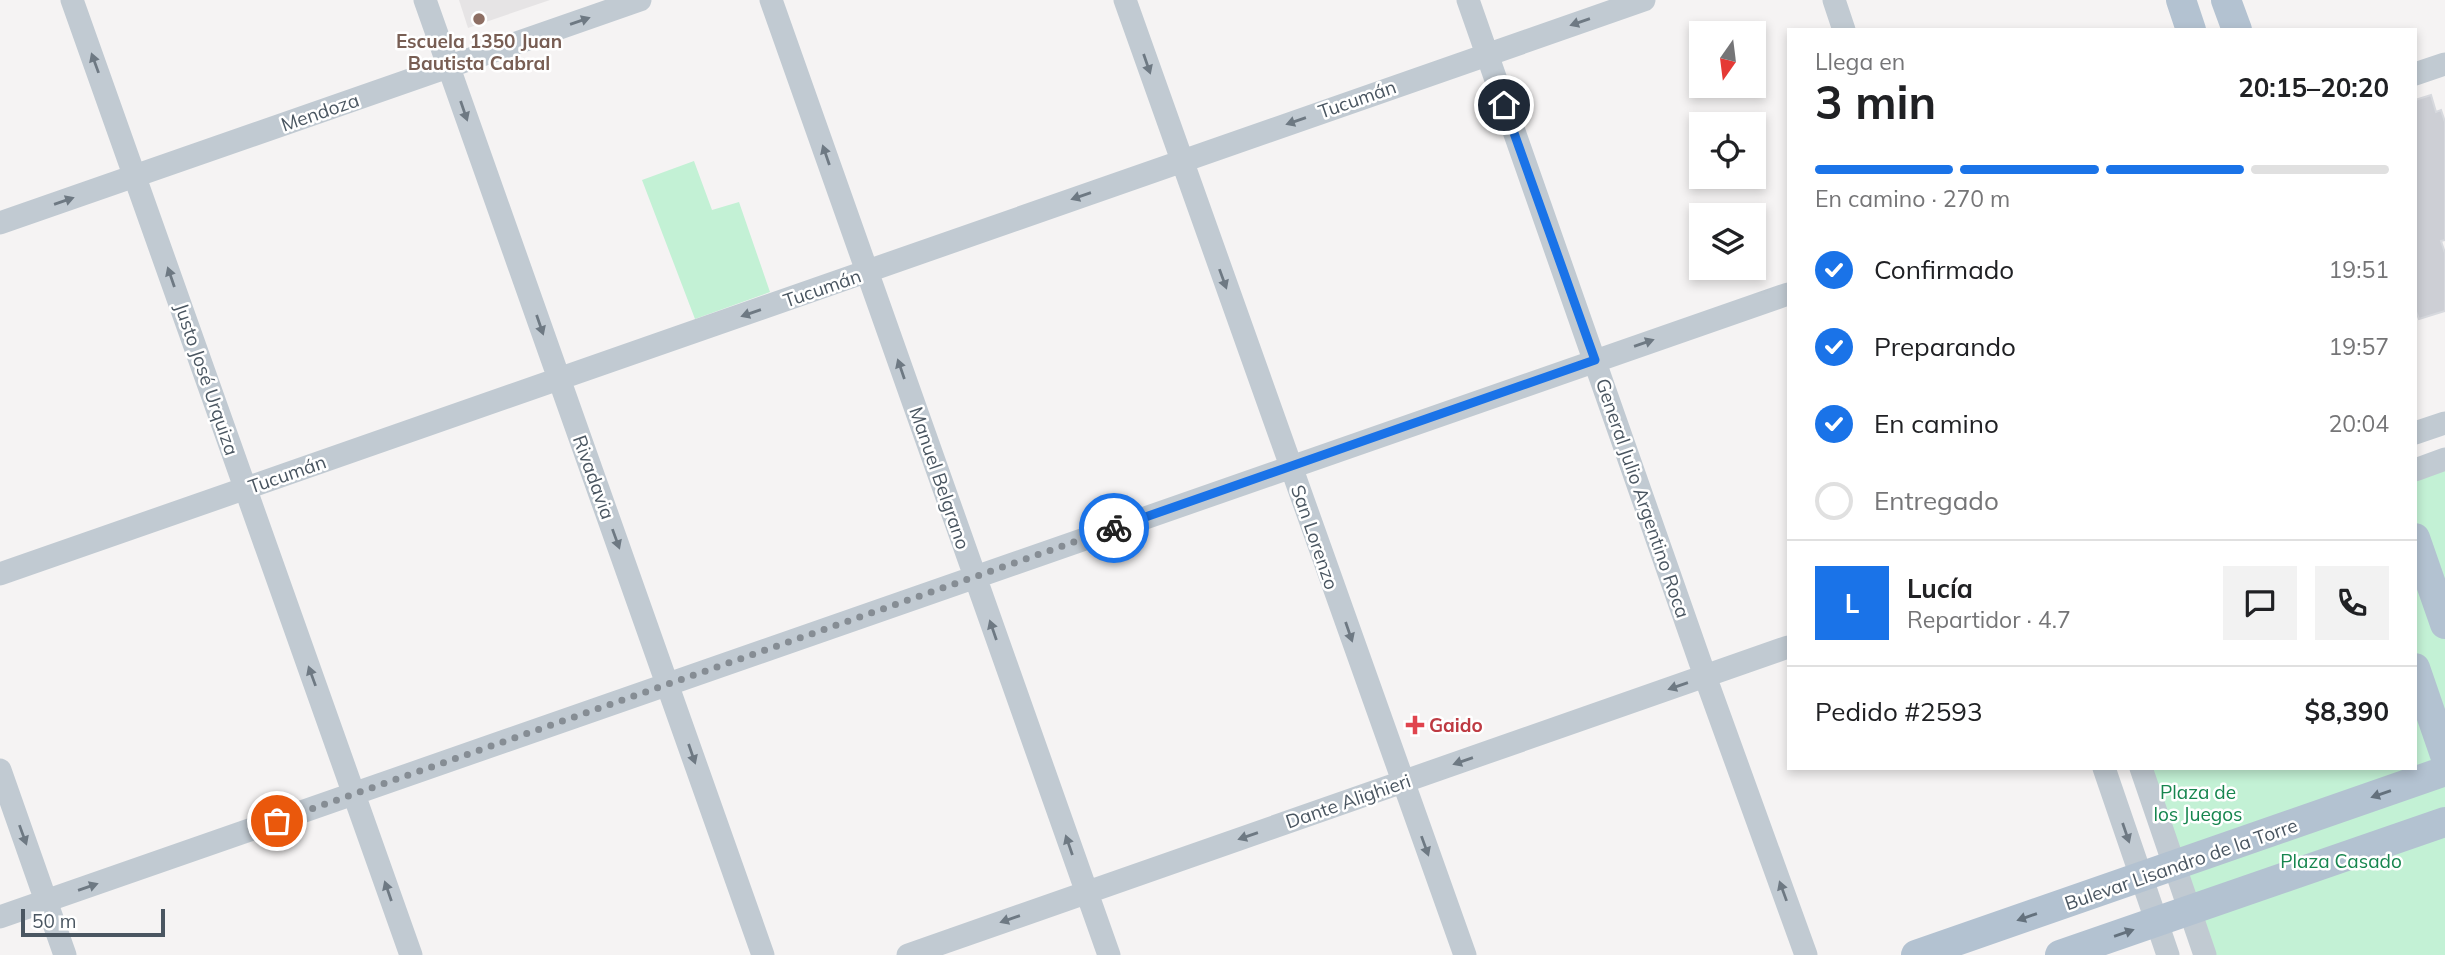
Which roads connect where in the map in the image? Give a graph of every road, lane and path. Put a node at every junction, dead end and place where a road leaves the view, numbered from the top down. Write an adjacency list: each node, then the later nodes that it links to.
1 (72, 0): 19 (street, Justo José Urquiza, one-way to 1)
2 (425, 0): 16 (street, Rivadavia)
3 (640, 0): 16 (street, Mendoza, one-way to 3)
4 (771, 0): 21 (street, Manuel Belgrano, one-way to 4)
5 (1125, 0): 18 (street, San Lorenzo, one-way to 18)
6 (1468, 0): 14 (street, General Julio Argentino Roca)
7 (1644, 0): 14 (street, Tucumán, one-way to 14)
8 (1834, 0): 11 (street)
9 (2181, 0): 12 (main road)
10 (2226, 0): 13 (main road)
11 (1843, 28)
12 (2190, 28)
13 (2236, 28)
14 (1486, 54): 18 (street, Tucumán, one-way to 18); 23 (street, General Julio Argentino Roca)
15 (2445, 64): 17 (street)
16 (449, 66): 19 (street, Mendoza); 24 (street, Rivadavia, one-way to 24)
17 (2417, 73)
18 (1181, 161): 21 (street, Tucumán, one-way to 21); 28 (street, San Lorenzo, one-way to 28)
19 (135, 176): 20 (street, Mendoza, one-way to 19); 30 (street, Justo José Urquiza, one-way to 19)
20 (0, 223)
21 (867, 272): 24 (street, Tucumán, one-way to 24); 33 (street, Manuel Belgrano, one-way to 21)
22 (1787, 294): 23 (street, one-way to 22)
23 (1595, 360): 28 (street); 37 (street, General Julio Argentino Roca)
24 (559, 380): 30 (street, Tucumán); 38 (street, Rivadavia, one-way to 38)
25 (2445, 423): 26 (street)
26 (2417, 432)
27 (2445, 459): 29 (street)
28 (1290, 467): 33 (street); 44 (street, San Lorenzo, one-way to 44)
29 (2417, 469)
30 (246, 489): 32 (street, Tucumán); 45 (street, Justo José Urquiza, one-way to 30)
31 (2417, 544): 34 (main road)
32 (0, 574)
33 (975, 577): 38 (street); 49 (street, Manuel Belgrano, one-way to 33)
34 (2445, 624)
35 (1787, 647): 37 (street, Dante Alighieri)
36 (2417, 674): 39 (main road)
37 (1705, 676): 44 (street, Dante Alighieri, one-way to 44); 60 (street, General Julio Argentino Roca, one-way to 37)
38 (667, 684): 45 (street); 56 (street, Rivadavia, one-way to 56)
39 (2445, 755)
40 (0, 770): 50 (street, one-way to 50)
41 (2105, 770): 48 (street, one-way to 48)
42 (2142, 770): 47 (street)
43 (2445, 771): 47 (main road, Bulevar Lisandro de la Torre, one-way to 47)
44 (1402, 782): 49 (street, Dante Alighieri, one-way to 49); 59 (street, San Lorenzo, one-way to 59)
45 (354, 794): 50 (street, one-way to 45); 55 (street, Justo José Urquiza, one-way to 45)
46 (2445, 822): 51 (main road)
47 (2176, 866): 48 (main road, Bulevar Lisandro de la Torre); 51 (street)
48 (2142, 878): 53 (street); 61 (main road, Bulevar Lisandro de la Torre, one-way to 61)
49 (1086, 893): 57 (street, Dante Alighieri, one-way to 57); 58 (street, Manuel Belgrano)
50 (46, 901): 52 (street); 54 (street)
51 (2190, 910): 53 (main road); 64 (street)
52 (0, 917)
53 (2156, 922): 62 (main road, one-way to 53); 63 (street)
54 (65, 955)
55 (411, 955)
56 (763, 955)
57 (908, 955)
58 (1108, 955)
59 (1465, 955)
60 (1807, 955)
61 (1916, 955)
62 (2060, 955)
63 (2168, 955)
64 (2205, 955)

